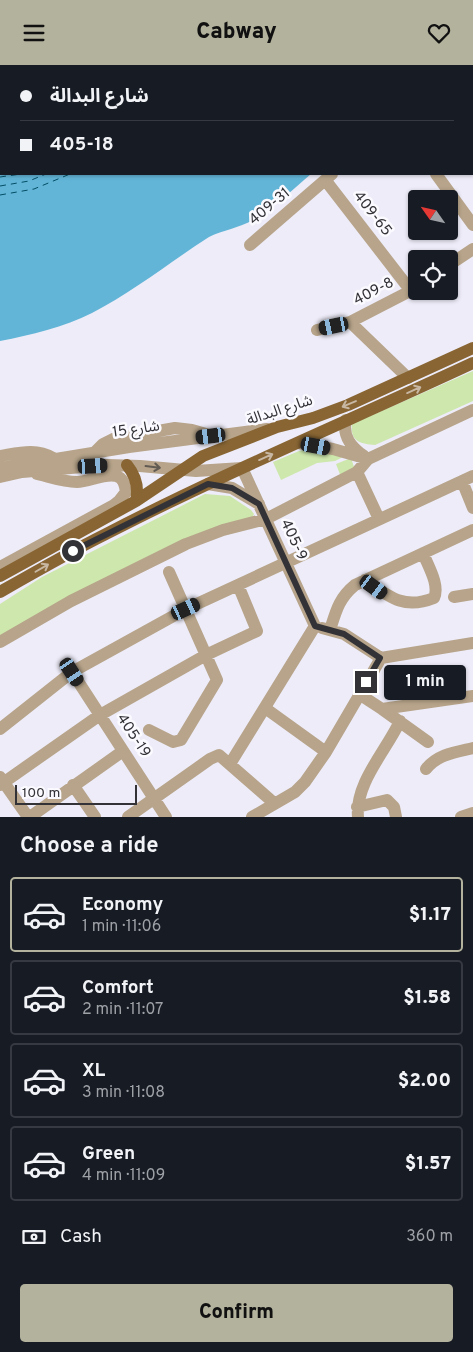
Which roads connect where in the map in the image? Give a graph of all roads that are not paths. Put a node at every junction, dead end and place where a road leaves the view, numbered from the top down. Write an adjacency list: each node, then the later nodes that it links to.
1 (437, 175): 3 (street)
2 (329, 177): 4 (street, 409-31); 7 (street, 409-65)
3 (473, 225)
4 (250, 245)
5 (473, 249): 6 (street)
6 (458, 259)
7 (408, 281)
8 (408, 292): 9 (street, 409-8)
9 (350, 322): 10 (street, 409-8); 13 (street)
10 (317, 330)
11 (473, 348): 13 (main road, شارع البدالة)
12 (473, 363): 15 (main road, one-way to 12)
13 (408, 379): 16 (main road, شارع البدالة, one-way to 16)
14 (473, 410): 20 (street)
15 (346, 420): 18 (main road); 20 (street)
16 (277, 427): 17 (street, شارع 15); 24 (main road, شارع البدالة)
17 (211, 436): 19 (street, شارع 15); 19 (street)
18 (299, 443): 20 (street); 23 (main road, one-way to 18)
19 (95, 452): 21 (street, شارع 15)
20 (368, 459): 27 (street)
21 (55, 464): 22 (street, شارع 15); 25 (street, شارع 15); 26 (street, شارع 15)
22 (127, 465): 24 (street, شارع 15, one-way to 24); 30 (main road)
23 (242, 468): 24 (street, شارع 15); 29 (main road); 31 (street, 405-9)
24 (180, 470): 30 (main road, شارع البدالة)
25 (1, 471): 26 (street, شارع 15)
26 (22, 472): 38 (street)
27 (357, 472): 33 (street); 34 (street)
28 (468, 478): 32 (street); 34 (street)
29 (208, 484): 31 (street); 43 (main road, one-way to 29)
30 (136, 501): 40 (main road, شارع البدالة)
31 (259, 504): 33 (street, 405-9)
32 (473, 508)
33 (266, 519): 37 (street, 405-9); 49 (street)
34 (379, 519): 37 (street)
35 (473, 530): 36 (street)
36 (423, 553): 41 (street); 41 (street)
37 (286, 563): 42 (street); 47 (street, 405-9)
38 (0, 567)
39 (170, 572): 46 (street)
40 (0, 576)
41 (365, 580): 48 (street)
42 (238, 585): 46 (street); 51 (street)
43 (0, 592)
44 (473, 594): 45 (street)
45 (454, 597)
46 (186, 609): 51 (street); 53 (street)
47 (315, 626): 48 (street); 56 (street)
48 (330, 630): 52 (street)
49 (0, 642)
50 (473, 643): 52 (street)
51 (206, 655): 58 (street); 61 (street)
52 (380, 658): 54 (street)
53 (72, 672): 58 (street, 405-19); 60 (street)
54 (359, 694): 57 (street); 65 (street)
55 (473, 696): 57 (street)
56 (265, 708): 65 (street); 66 (street)
57 (382, 709): 59 (street)
58 (100, 715): 64 (street, 405-19); 68 (street)
59 (400, 721): 62 (street); 72 (street)
60 (0, 729)
61 (149, 730)
62 (428, 742)
63 (473, 748): 67 (street)
64 (123, 751): 69 (street); 70 (street, 405-19)
65 (326, 752): 71 (street)
66 (230, 764): 70 (street); 71 (street)
67 (426, 769)
68 (1, 782): 74 (street)
69 (73, 785): 74 (street); 75 (street)
70 (154, 798): 76 (street); 77 (street, 405-19)
71 (274, 803): 78 (street)
72 (357, 812): 79 (street)
73 (473, 813): 80 (street)
74 (29, 817)
75 (95, 817)
76 (128, 817)
77 (166, 817)
78 (252, 817)
79 (396, 817)
80 (461, 817)

